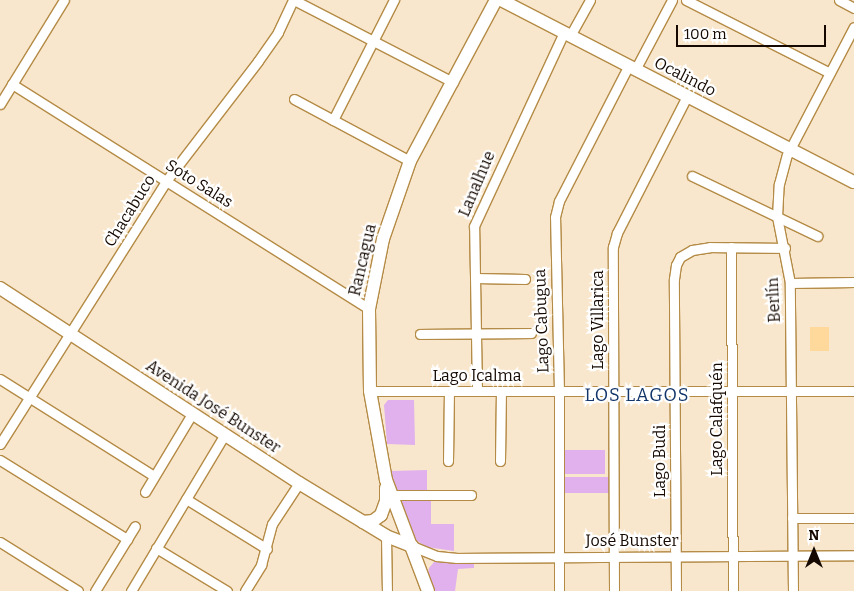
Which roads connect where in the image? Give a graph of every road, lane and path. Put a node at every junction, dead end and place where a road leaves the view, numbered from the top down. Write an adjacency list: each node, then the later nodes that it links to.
1 (64, 0): 17 (street)
2 (294, 0): 13 (street); 25 (street, Chacabuco)
3 (394, 0): 13 (street)
4 (496, 0): 16 (main road, Rancagua)
5 (501, 0): 12 (main road, Ocalindo)
6 (590, 0): 12 (street, Lanalhue)
7 (672, 0): 14 (street, Lago Cabugua)
8 (686, 0): 15 (street)
9 (839, 0): 10 (street)
10 (854, 8)
11 (854, 27): 15 (street, Berlín)
12 (567, 34): 14 (main road, Ocalindo); 31 (street, Lanalhue)
13 (373, 41): 16 (street); 21 (street)
14 (632, 68): 18 (main road, Ocalindo); 46 (street, Lago Cabugua)
15 (830, 73): 22 (street, Berlín)
16 (453, 82): 23 (main road, Rancagua)
17 (12, 84): 20 (street); 25 (street, Soto Salas)
18 (687, 96): 22 (main road, Ocalindo); 47 (street, Lago Villarica)
19 (294, 100): 21 (street)
20 (0, 104)
21 (333, 120): 23 (street)
22 (790, 150): 26 (main road, Ocalindo); 27 (street, Berlín)
23 (410, 161): 36 (main road, Rancagua)
24 (692, 176): 27 (street)
25 (166, 181): 36 (street, Soto Salas); 37 (street, Chacabuco)
26 (854, 182)
27 (777, 217): 28 (street); 30 (street, Berlín)
28 (817, 236)
29 (731, 247): 30 (street); 48 (street, Lago Budi); 49 (street, Lago Calafquén)
30 (785, 248): 33 (street, Berlín)
31 (475, 278): 32 (street); 40 (street, Lanalhue)
32 (525, 279)
33 (790, 282): 34 (street); 50 (street, Berlín)
34 (854, 282)
35 (0, 288): 37 (main road, Avenida José Bunster)
36 (369, 309): 42 (main road, Rancagua)
37 (70, 333): 52 (street, Chacabuco); 53 (main road, Avenida José Bunster)
38 (531, 333): 40 (street)
39 (420, 334): 40 (street)
40 (476, 334): 44 (street, Lanalhue)
41 (0, 379): 52 (street)
42 (370, 391): 43 (street, Lago Icalma); 60 (main road, Rancagua)
43 (449, 391): 44 (street, Lago Icalma); 57 (street)
44 (477, 391): 45 (street, Lago Icalma)
45 (501, 391): 46 (street, Lago Icalma); 58 (street)
46 (559, 391): 47 (street, Lago Icalma); 81 (street, Lago Cabugua)
47 (614, 391): 48 (street, Lago Icalma); 77 (street, Lago Villarica)
48 (675, 391): 49 (street, Lago Icalma); 78 (street, Lago Budi)
49 (732, 391): 50 (street, Lago Icalma); 79 (street, Lago Calafquén)
50 (792, 391): 51 (street, Lago Icalma); 66 (street, Berlín)
51 (854, 391)
52 (29, 398): 55 (street, Chacabuco); 59 (street)
53 (193, 412): 54 (main road, Avenida José Bunster); 59 (street)
54 (225, 434): 61 (main road, Avenida José Bunster); 65 (street)
55 (0, 444)
56 (0, 460): 71 (street)
57 (448, 461)
58 (500, 461)
59 (154, 476): 62 (street)
60 (386, 480): 63 (main road, Rancagua); 68 (main road)
61 (299, 483): 68 (main road, Avenida José Bunster); 75 (street)
62 (145, 492)
63 (391, 495): 64 (street); 73 (main road, Rancagua)
64 (471, 495)
65 (186, 499): 74 (street); 75 (street)
66 (792, 518): 67 (street); 80 (street, Berlín)
67 (854, 518)
68 (363, 522): 70 (main road, Avenida José Bunster)
69 (135, 526): 71 (street)
70 (386, 536): 73 (main road, Avenida José Bunster); 87 (street)
71 (127, 539): 83 (street)
72 (0, 542): 82 (street)
73 (412, 546): 81 (street, José Bunster); 88 (main road, Rancagua)
74 (156, 548): 84 (street); 85 (street)
75 (267, 549): 86 (street)
76 (854, 555): 80 (street, José Bunster)
77 (614, 556): 78 (street, José Bunster); 81 (street, José Bunster); 90 (street, Lago Villarica)
78 (676, 556): 79 (street, José Bunster); 91 (street, Lago Budi)
79 (733, 556): 80 (street, José Bunster); 92 (street, Lago Calafquén)
80 (793, 556): 93 (street, Berlín)
81 (559, 557): 89 (street, Lago Cabugua)
82 (78, 591)
83 (94, 591)
84 (131, 591)
85 (227, 591)
86 (245, 591)
87 (387, 591)
88 (428, 591)
89 (559, 591)
90 (614, 591)
91 (676, 591)
92 (733, 591)
93 (793, 591)

